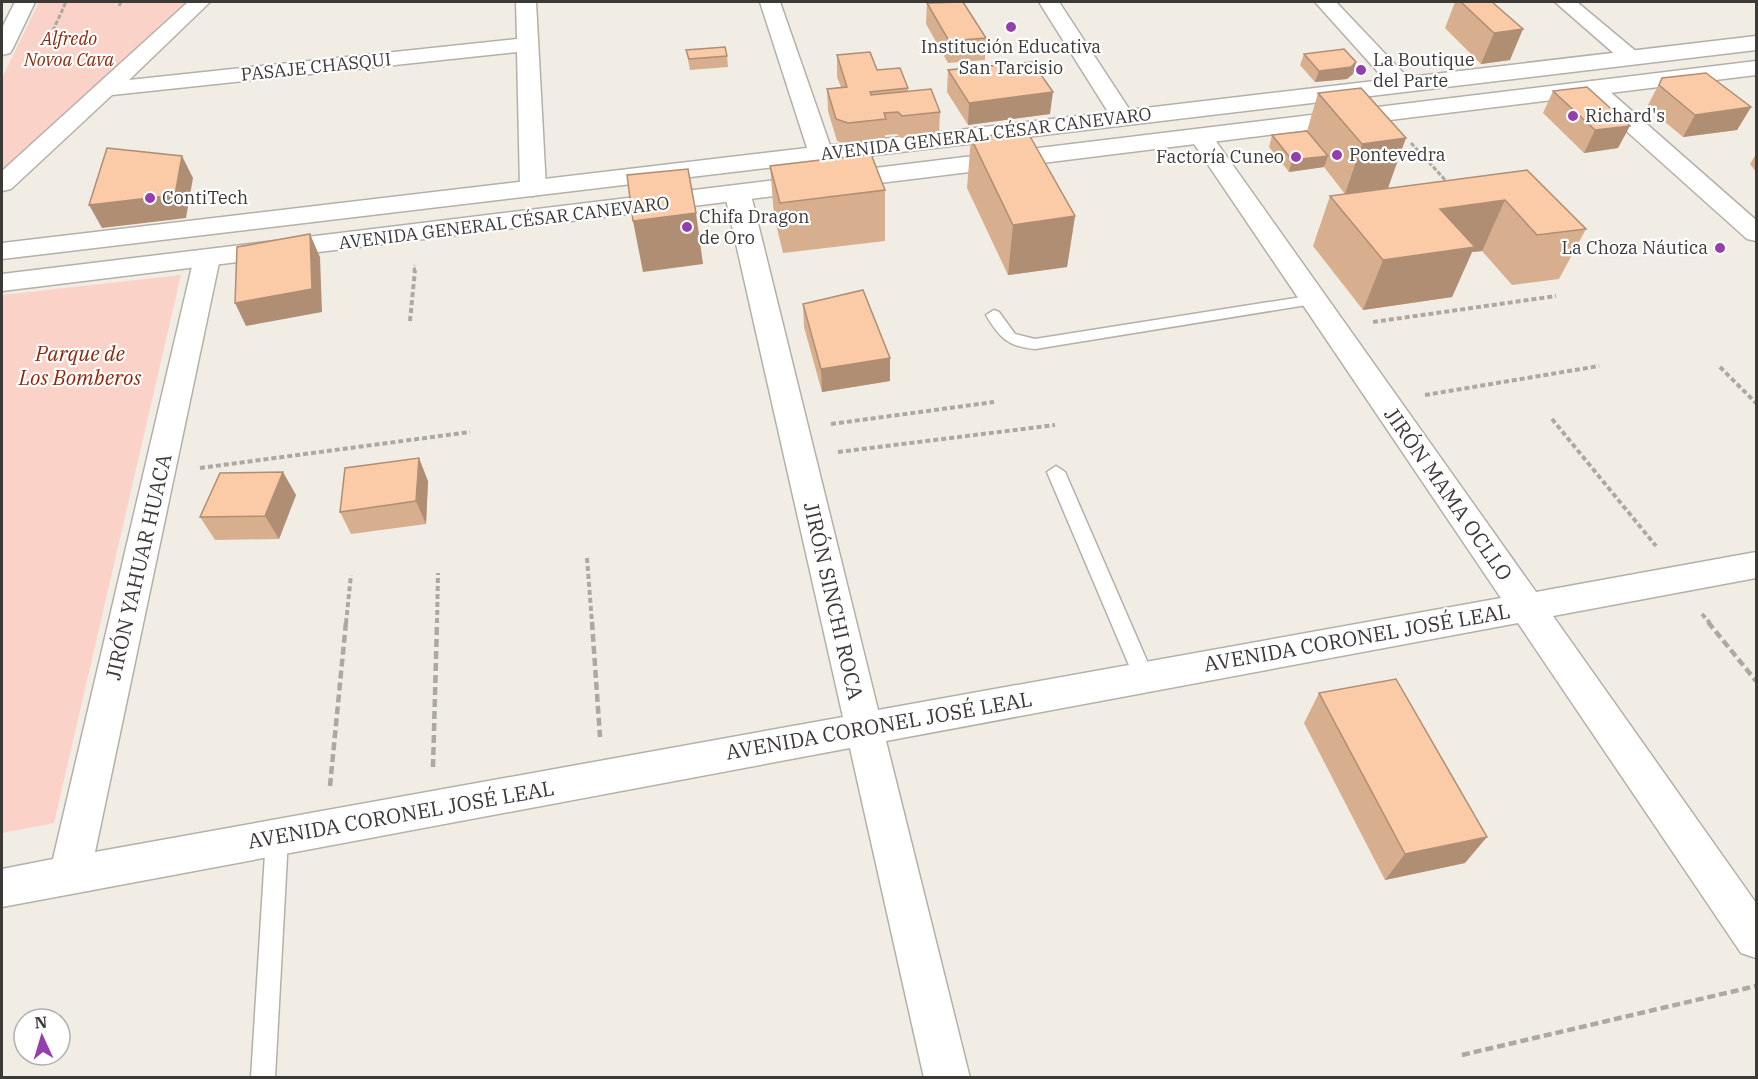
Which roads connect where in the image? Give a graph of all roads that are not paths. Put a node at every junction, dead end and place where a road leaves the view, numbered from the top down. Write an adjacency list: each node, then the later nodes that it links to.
1 (25, 2): 10 (street)
2 (200, 2): 15 (street)
3 (526, 2): 9 (street)
4 (770, 2): 18 (street)
5 (1049, 2): 16 (street)
6 (1325, 2): 13 (street)
7 (1565, 2): 11 (street)
8 (1756, 43): 11 (street, AVENIDA GENERAL CÉSAR CANEVARO)
9 (528, 44): 15 (street, PASAJE CHASQUI); 20 (street)
10 (2, 48)
11 (1633, 58): 13 (street, AVENIDA GENERAL CÉSAR CANEVARO)
12 (1756, 68): 14 (street, AVENIDA GENERAL CÉSAR CANEVARO)
13 (1402, 85): 16 (street, AVENIDA GENERAL CÉSAR CANEVARO)
14 (1592, 88): 17 (street, AVENIDA GENERAL CÉSAR CANEVARO); 22 (street)
15 (104, 89): 19 (street)
16 (1123, 118): 18 (street, AVENIDA GENERAL CÉSAR CANEVARO)
17 (1202, 138): 21 (street, AVENIDA GENERAL CÉSAR CANEVARO); 26 (street, JIRÓN MAMA OCLLO)
18 (821, 154): 20 (street, AVENIDA GENERAL CÉSAR CANEVARO)
19 (2, 184)
20 (533, 188): 23 (street, AVENIDA GENERAL CÉSAR CANEVARO)
21 (738, 195): 24 (street, AVENIDA GENERAL CÉSAR CANEVARO); 32 (street, JIRÓN SINCHI ROCA)
22 (1756, 233)
23 (2, 251)
24 (207, 258): 25 (street, AVENIDA GENERAL CÉSAR CANEVARO); 34 (street, JIRÓN YAHUAR HUACA)
25 (2, 283)
26 (1314, 300): 27 (lane); 30 (street, JIRÓN MAMA OCLLO)
27 (994, 315)
28 (1056, 472): 31 (lane)
29 (1756, 565): 30 (street, AVENIDA CORONEL JOSÉ LEAL)
30 (1527, 607): 31 (street, AVENIDA CORONEL JOSÉ LEAL); 36 (street, JIRÓN MAMA OCLLO)
31 (1144, 677): 32 (street, AVENIDA CORONEL JOSÉ LEAL)
32 (863, 729): 33 (street, AVENIDA CORONEL JOSÉ LEAL); 38 (street, JIRÓN SINCHI ROCA)
33 (277, 837): 34 (street, AVENIDA CORONEL JOSÉ LEAL); 37 (lane)
34 (70, 875): 35 (street, AVENIDA CORONEL JOSÉ LEAL)
35 (2, 888)
36 (1756, 938)
37 (263, 1077)
38 (947, 1077)

